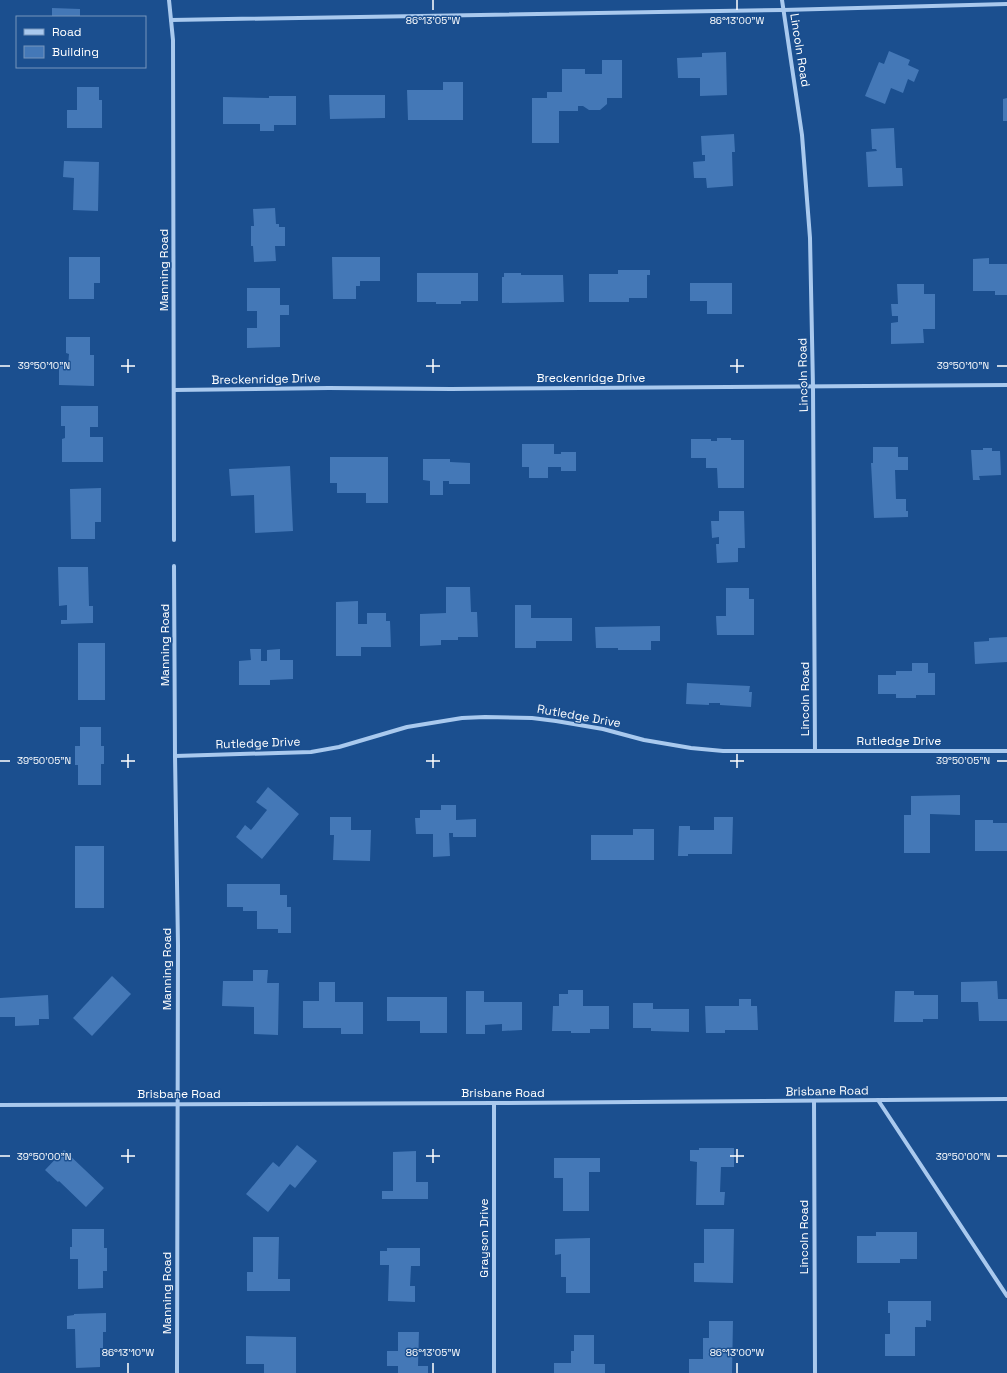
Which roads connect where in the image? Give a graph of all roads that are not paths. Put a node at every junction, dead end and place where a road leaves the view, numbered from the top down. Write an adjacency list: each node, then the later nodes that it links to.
1 (169, 0): 5 (street, Manning Road)
2 (782, 0): 4 (street, Lincoln Road)
3 (1007, 4): 4 (street)
4 (783, 10): 5 (street); 7 (street, Lincoln Road)
5 (171, 20): 8 (street, Manning Road)
6 (1007, 385): 7 (street, Breckenridge Drive)
7 (813, 387): 8 (street, Breckenridge Drive); 12 (street, Lincoln Road)
8 (174, 390): 9 (street, Manning Road)
9 (174, 540)
10 (174, 566): 13 (street, Manning Road)
11 (1007, 750): 12 (street, Rutledge Drive)
12 (816, 751): 13 (street, Rutledge Drive)
13 (175, 756): 18 (street, Manning Road)
14 (1007, 1099): 15 (street, Brisbane Road)
15 (878, 1100): 16 (street, Brisbane Road); 20 (street)
16 (814, 1101): 17 (street, Brisbane Road); 23 (street, Lincoln Road)
17 (494, 1103): 18 (street, Brisbane Road); 22 (street, Grayson Drive)
18 (177, 1104): 19 (street, Brisbane Road); 21 (street, Manning Road)
19 (0, 1105)
20 (1007, 1296)
21 (177, 1373)
22 (494, 1373)
23 (815, 1373)

